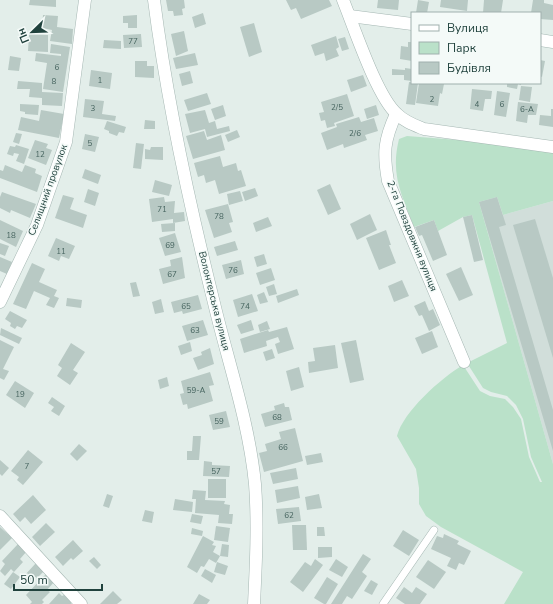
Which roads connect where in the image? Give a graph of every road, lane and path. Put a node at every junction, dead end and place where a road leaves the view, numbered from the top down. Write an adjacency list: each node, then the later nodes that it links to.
1 (86, 0): 10 (street, Селищний провулок)
2 (154, 0): 15 (street, Волонтерська вулиця)
3 (343, 0): 4 (street)
4 (350, 16): 5 (street); 8 (street)
5 (411, 24)
6 (541, 40): 7 (street)
7 (553, 42)
8 (396, 114): 9 (street); 11 (street, 2-га Повздовжня вулиця)
9 (553, 148)
10 (0, 302)
11 (464, 362)
12 (0, 516): 14 (street)
13 (434, 530): 16 (lane)
14 (81, 604)
15 (254, 604)
16 (383, 604)

